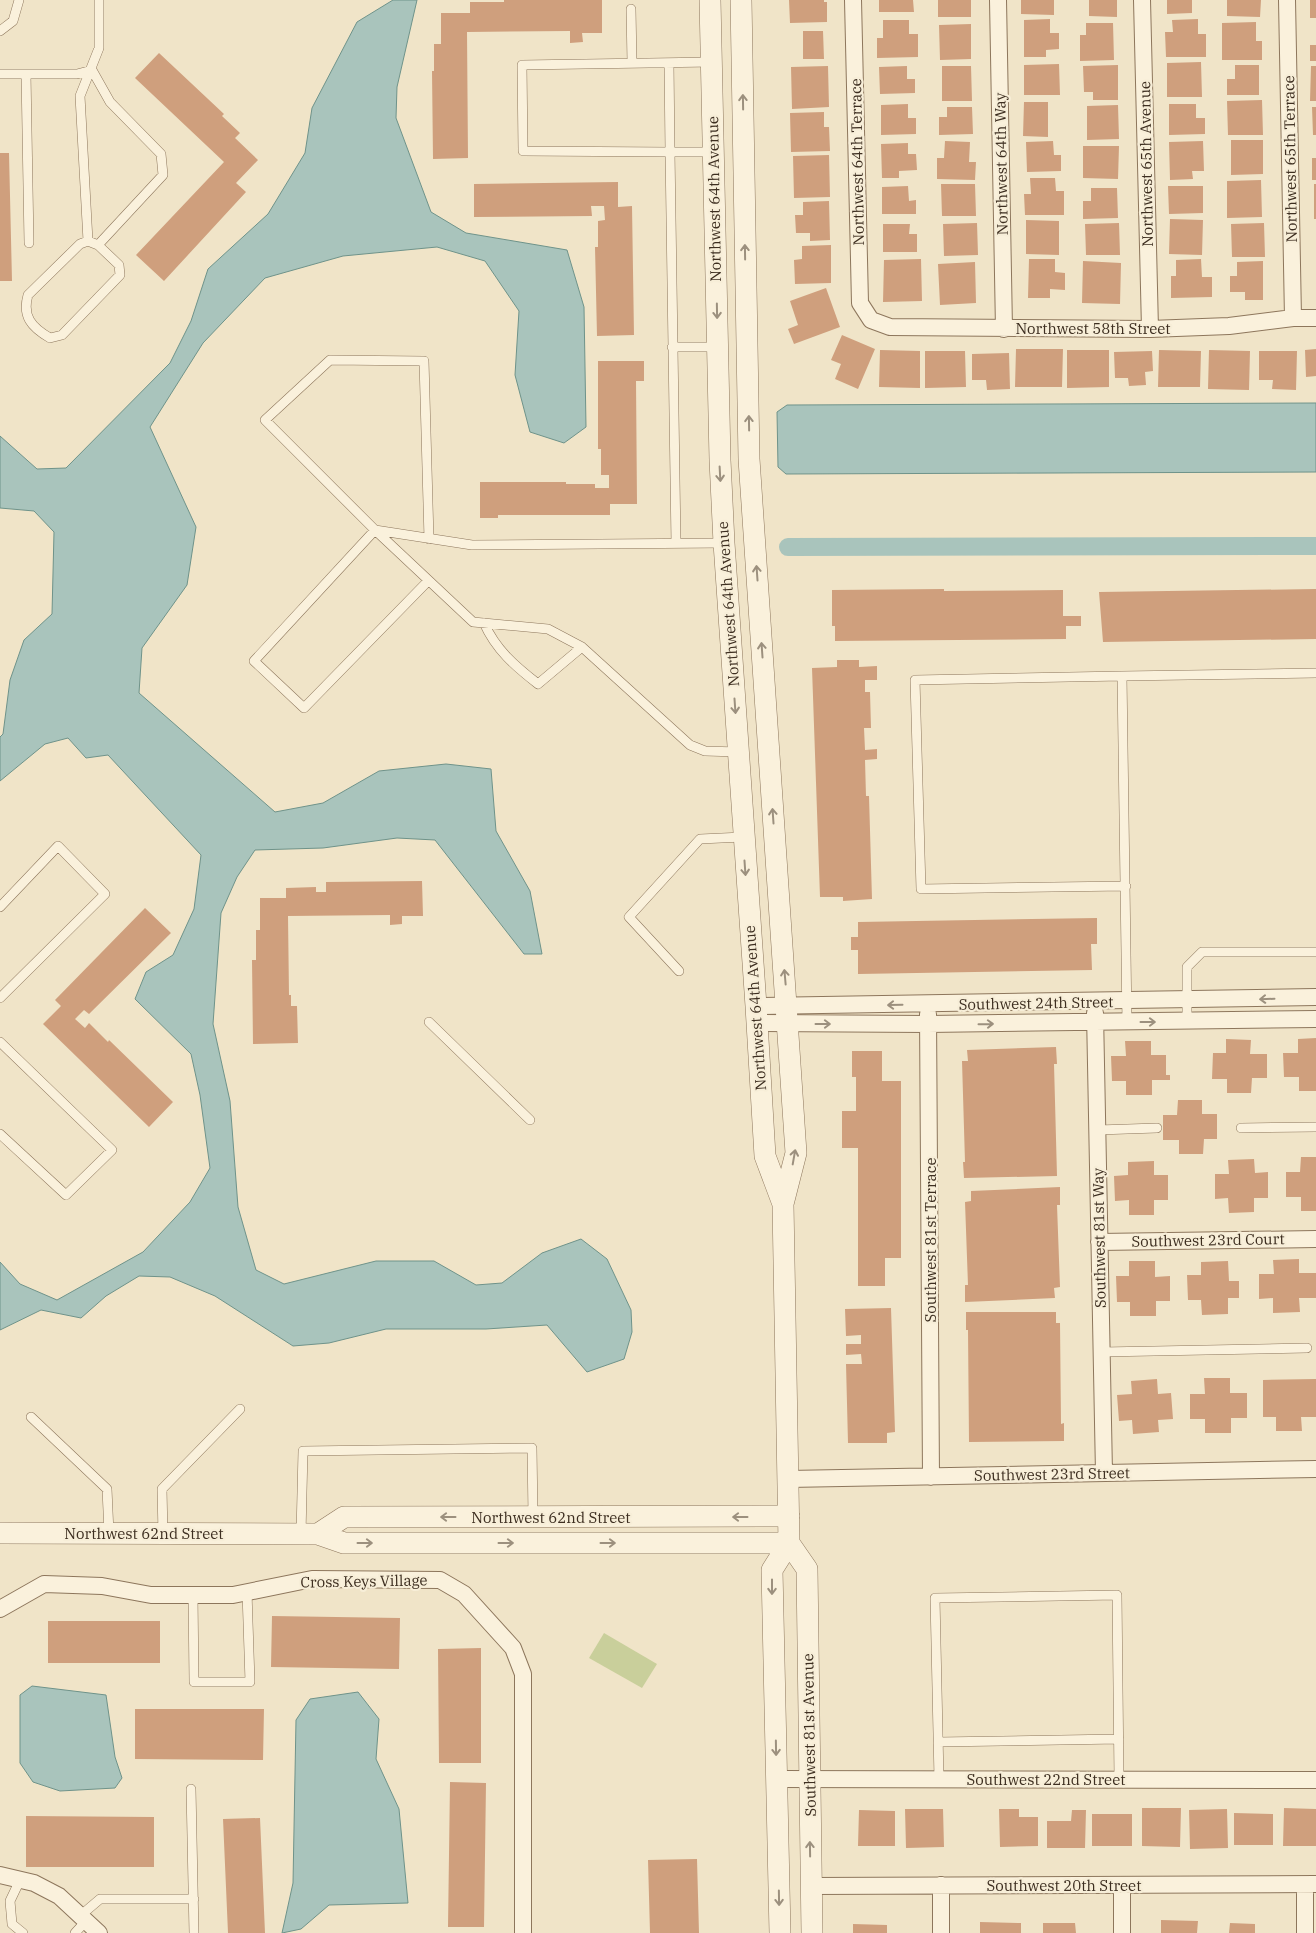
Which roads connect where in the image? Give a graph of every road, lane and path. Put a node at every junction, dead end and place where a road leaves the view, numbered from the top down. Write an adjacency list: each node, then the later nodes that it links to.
1 (19, 0): 10 (lane)
2 (99, 0): 14 (lane)
3 (710, 0): 11 (street, Northwest 64th Avenue)
4 (741, 0): 17 (street, Northwest 64th Avenue, one-way to 4)
5 (853, 0): 25 (street, Northwest 64th Terrace)
6 (998, 0): 26 (street, Northwest 64th Way)
7 (1142, 0): 27 (street, Northwest 65th Avenue)
8 (1287, 0): 23 (street, Northwest 65th Terrace)
9 (631, 9): 12 (lane)
10 (0, 31)
11 (712, 62): 13 (lane); 19 (street, Northwest 64th Avenue)
12 (632, 63): 13 (lane); 18 (lane)
13 (669, 63): 18 (lane)
14 (92, 70): 16 (lane); 20 (lane); 22 (lane)
15 (0, 74): 16 (lane)
16 (26, 74): 21 (lane)
17 (744, 151): 19 (street); 32 (street, Northwest 64th Avenue, one-way to 17)
18 (670, 152): 19 (lane); 28 (lane)
19 (714, 152): 29 (street, Northwest 64th Avenue, one-way to 29)
20 (88, 241): 22 (lane); 22 (lane)
21 (29, 243)
22 (98, 245)
23 (1293, 318): 24 (street, Northwest 58th Street); 27 (street, Northwest 58th Street)
24 (1316, 318)
25 (871, 320): 26 (street, Northwest 58th Street)
26 (1004, 329): 27 (street, Northwest 58th Street)
27 (1150, 329)
28 (672, 347): 29 (lane); 33 (lane)
29 (717, 347): 34 (street, Northwest 64th Avenue, one-way to 34)
30 (375, 530): 31 (lane); 31 (lane); 35 (lane); 35 (lane)
31 (430, 538): 33 (lane)
32 (754, 541): 34 (street); 41 (street, Northwest 64th Avenue, one-way to 32)
33 (676, 543): 34 (lane)
34 (724, 543): 40 (street, Northwest 64th Avenue, one-way to 40)
35 (428, 581): 36 (lane)
36 (484, 623): 37 (lane); 37 (lane)
37 (582, 647): 40 (lane)
38 (1316, 673): 39 (lane)
39 (1122, 676): 43 (lane); 43 (lane)
40 (738, 752): 41 (street); 42 (street, Northwest 64th Avenue)
41 (770, 768): 54 (street, Northwest 64th Avenue, one-way to 41)
42 (743, 837): 46 (lane); 53 (street, Northwest 64th Avenue, one-way to 53)
43 (1126, 886): 49 (lane)
44 (0, 907): 48 (lane)
45 (1316, 952): 50 (lane)
46 (679, 971)
47 (1316, 997): 50 (street, Southwest 24th Street, one-way to 50)
48 (0, 998)
49 (1127, 1001): 50 (street, Southwest 24th Street); 51 (street, Southwest 24th Street); 58 (lane)
50 (1186, 1001): 59 (lane)
51 (1095, 1002): 52 (street, Southwest 24th Street); 57 (street, Southwest 81st Way)
52 (928, 1004): 54 (street, Southwest 24th Street, one-way to 54); 60 (street, Southwest 81st Terrace)
53 (757, 1015): 54 (street, Southwest 24th Street); 68 (street, Northwest 64th Avenue)
54 (788, 1015): 60 (street, Southwest 24th Street, one-way to 60); 68 (street, Northwest 64th Avenue, one-way to 54)
55 (1316, 1019): 59 (street, Southwest 24th Street)
56 (429, 1022): 62 (lane)
57 (1096, 1022): 58 (street, Southwest 24th Street); 60 (street, Southwest 24th Street, one-way to 57); 66 (street, Southwest 81st Way)
58 (1127, 1022): 59 (street, Southwest 24th Street, one-way to 59)
59 (1187, 1022)
60 (928, 1024): 77 (street, Southwest 81st Terrace)
61 (0, 1042): 67 (lane)
62 (530, 1120)
63 (1316, 1126): 65 (lane)
64 (1157, 1128): 66 (lane)
65 (1241, 1128)
66 (1098, 1130): 70 (street, Southwest 81st Way)
67 (0, 1134)
68 (783, 1204): 78 (street, Northwest 64th Avenue)
69 (1316, 1239): 70 (street, Southwest 23rd Court)
70 (1099, 1242): 72 (street, Southwest 81st Way)
71 (1306, 1348): 72 (lane)
72 (1102, 1352): 76 (street, Southwest 81st Way)
73 (240, 1409): 84 (lane)
74 (31, 1417): 83 (lane)
75 (1316, 1469): 76 (street, Southwest 23rd Street)
76 (1104, 1473): 77 (street, Southwest 23rd Street)
77 (931, 1477): 78 (street, Southwest 23rd Street)
78 (788, 1479): 80 (street)
79 (533, 1516): 81 (street, Northwest 62nd Street); 85 (street, Northwest 62nd Street, one-way to 85); 85 (lane)
80 (789, 1516): 81 (street, Northwest 62nd Street, one-way to 81); 87 (street)
81 (584, 1517): 86 (street)
82 (0, 1533): 83 (street, Northwest 62nd Street)
83 (108, 1533): 84 (street, Northwest 62nd Street)
84 (163, 1534): 85 (street, Northwest 62nd Street)
85 (310, 1534): 86 (street, Northwest 62nd Street, one-way to 86)
86 (560, 1543): 87 (street, Northwest 62nd Street, one-way to 87)
87 (789, 1543): 93 (street, one-way to 93); 94 (street, Southwest 81st Avenue)
88 (247, 1592): 89 (street, Cross Keys Village); 89 (lane); 110 (street, Cross Keys Village)
89 (193, 1596): 90 (street, Cross Keys Village)
90 (0, 1609)
91 (1119, 1739): 92 (lane); 92 (lane); 96 (lane)
92 (938, 1742): 95 (lane)
93 (776, 1779): 94 (street, Southwest 22nd Street); 111 (street, one-way to 111)
94 (808, 1779): 95 (street, Southwest 22nd Street); 104 (street, Southwest 81st Avenue, one-way to 94)
95 (939, 1779): 96 (street, Southwest 22nd Street)
96 (1119, 1780): 97 (street, Southwest 22nd Street)
97 (1316, 1780)
98 (191, 1789): 105 (lane)
99 (0, 1875): 100 (street)
100 (20, 1880): 106 (street); 107 (lane)
101 (1310, 1884): 103 (street, Southwest 20th Street); 115 (street)
102 (941, 1885): 103 (street, Southwest 20th Street); 104 (street, Southwest 20th Street); 113 (street)
103 (1122, 1885): 114 (street)
104 (811, 1886): 112 (street, Southwest 81st Avenue)
105 (194, 1899): 106 (lane); 109 (lane)
106 (80, 1924): 108 (street)
107 (23, 1933)
108 (99, 1933)
109 (194, 1933)
110 (523, 1933)
111 (780, 1933)
112 (812, 1933)
113 (941, 1933)
114 (1122, 1933)
115 (1305, 1933)

